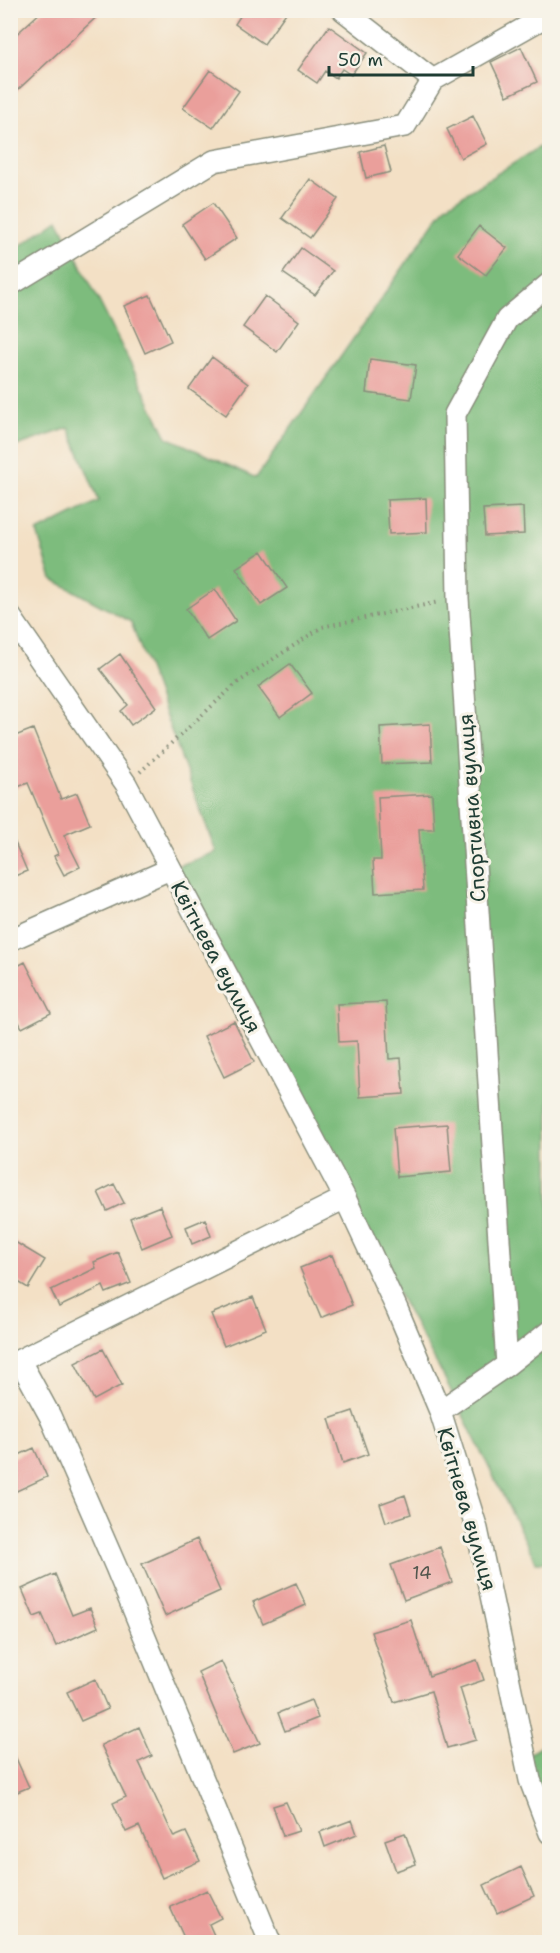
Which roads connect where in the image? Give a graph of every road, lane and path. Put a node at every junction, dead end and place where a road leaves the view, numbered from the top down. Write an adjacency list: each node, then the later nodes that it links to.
1 (343, 10): 3 (street)
2 (549, 14): 3 (street)
3 (433, 80): 5 (street)
4 (549, 283): 6 (street, Спортивна вулиця)
5 (10, 285)
6 (458, 598): 8 (path); 14 (street, Спортивна вулиця)
7 (10, 616): 8 (street)
8 (126, 784): 9 (street)
9 (170, 869): 10 (street, Квітнева вулиця); 11 (street, Квітнева вулиця)
10 (10, 940)
11 (345, 1198): 13 (street); 15 (street, Квітнева вулиця)
12 (549, 1331): 14 (street)
13 (15, 1363): 17 (street)
14 (507, 1365): 15 (street)
15 (440, 1411): 16 (street, Квітнева вулиця)
16 (549, 1833)
17 (270, 1942)

